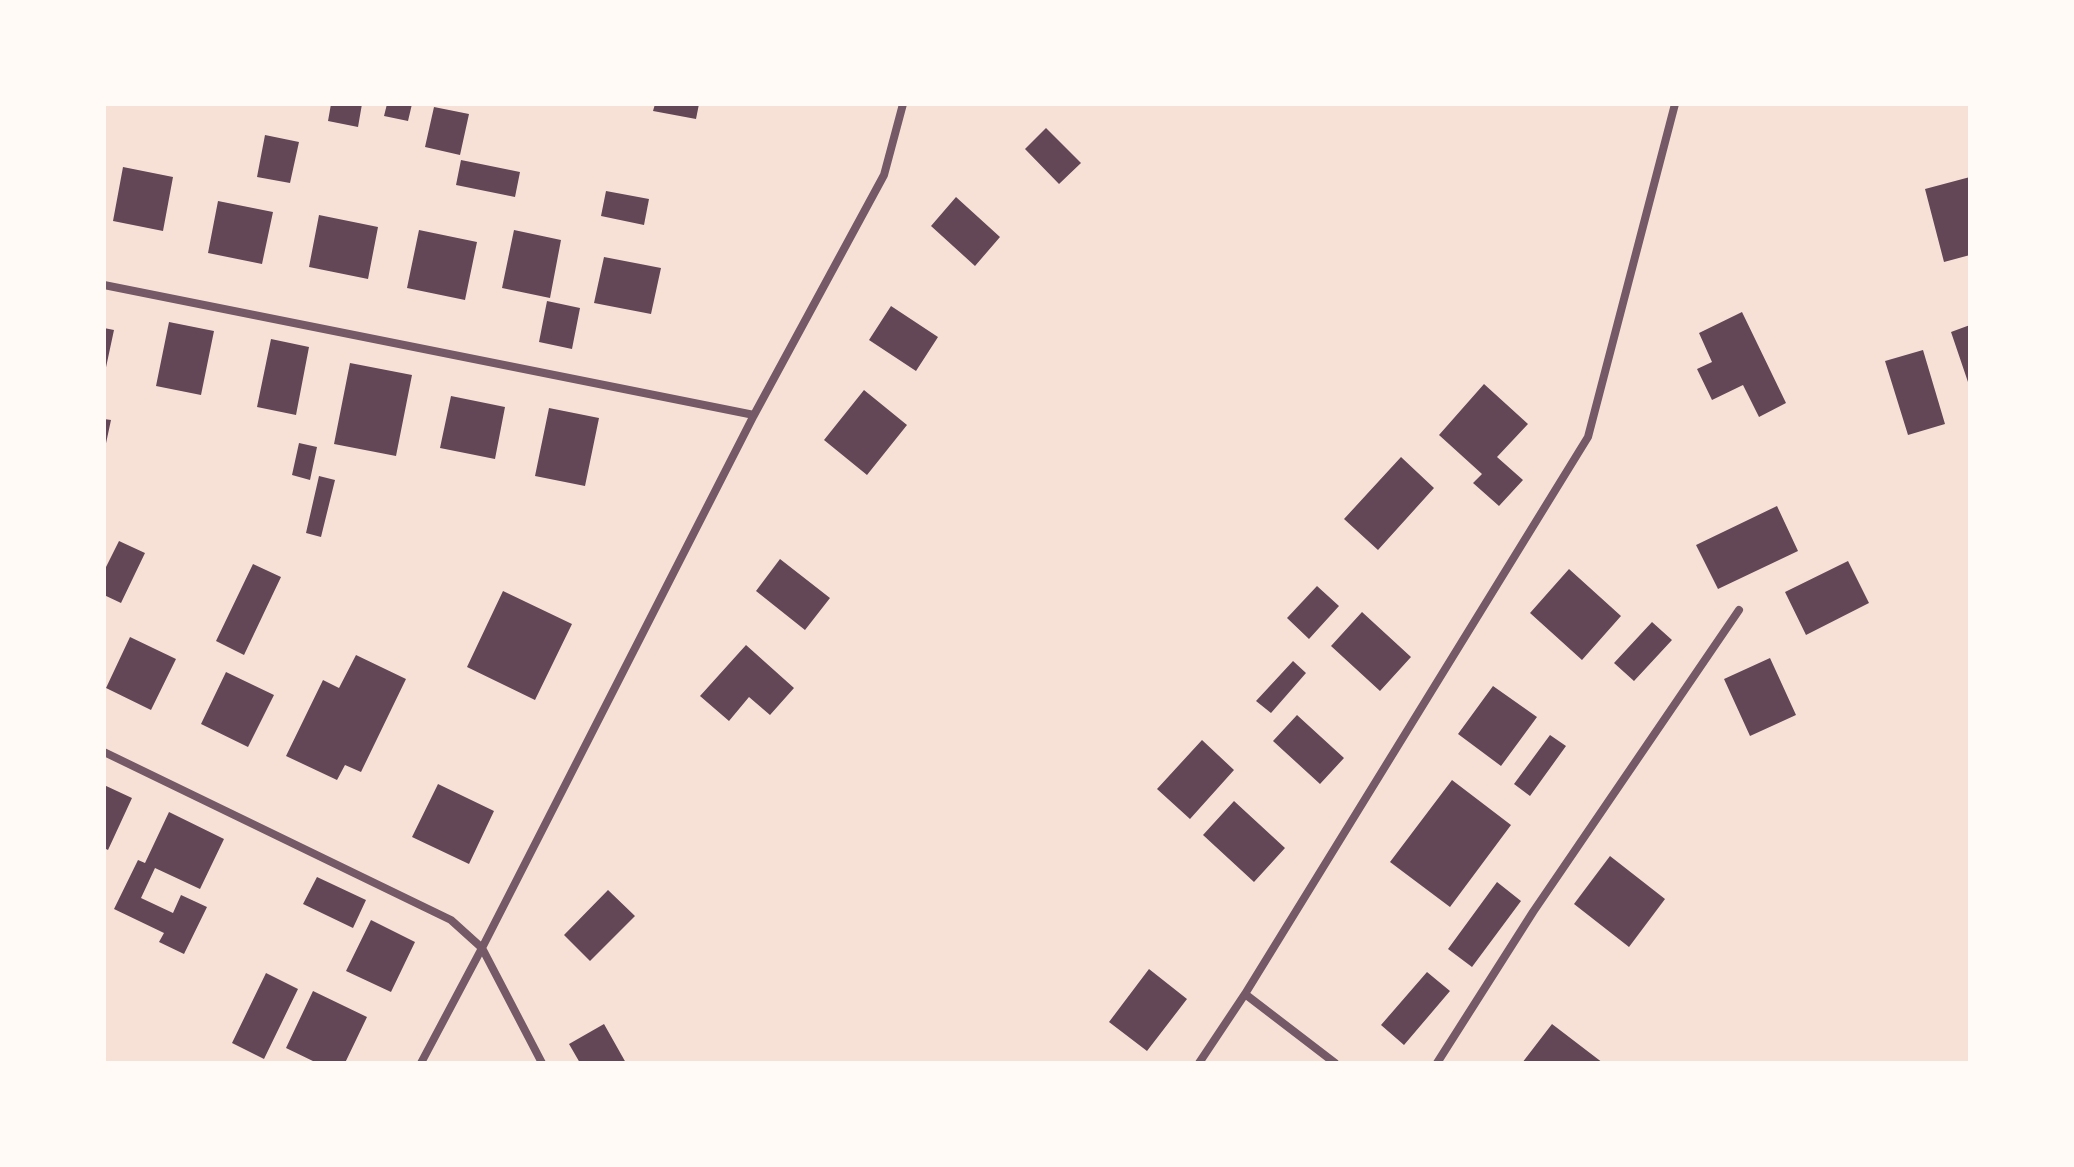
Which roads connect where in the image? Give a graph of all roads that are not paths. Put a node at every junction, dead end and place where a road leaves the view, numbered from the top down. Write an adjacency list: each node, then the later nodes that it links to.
1 (903, 104): 4 (street)
2 (1675, 104): 8 (street)
3 (104, 285): 4 (street)
4 (754, 415): 7 (street)
5 (1739, 610): 13 (street)
6 (104, 752): 7 (street)
7 (482, 948): 9 (street); 10 (street)
8 (1245, 994): 11 (street); 12 (street)
9 (421, 1063)
10 (542, 1063)
11 (1199, 1063)
12 (1335, 1063)
13 (1437, 1063)

